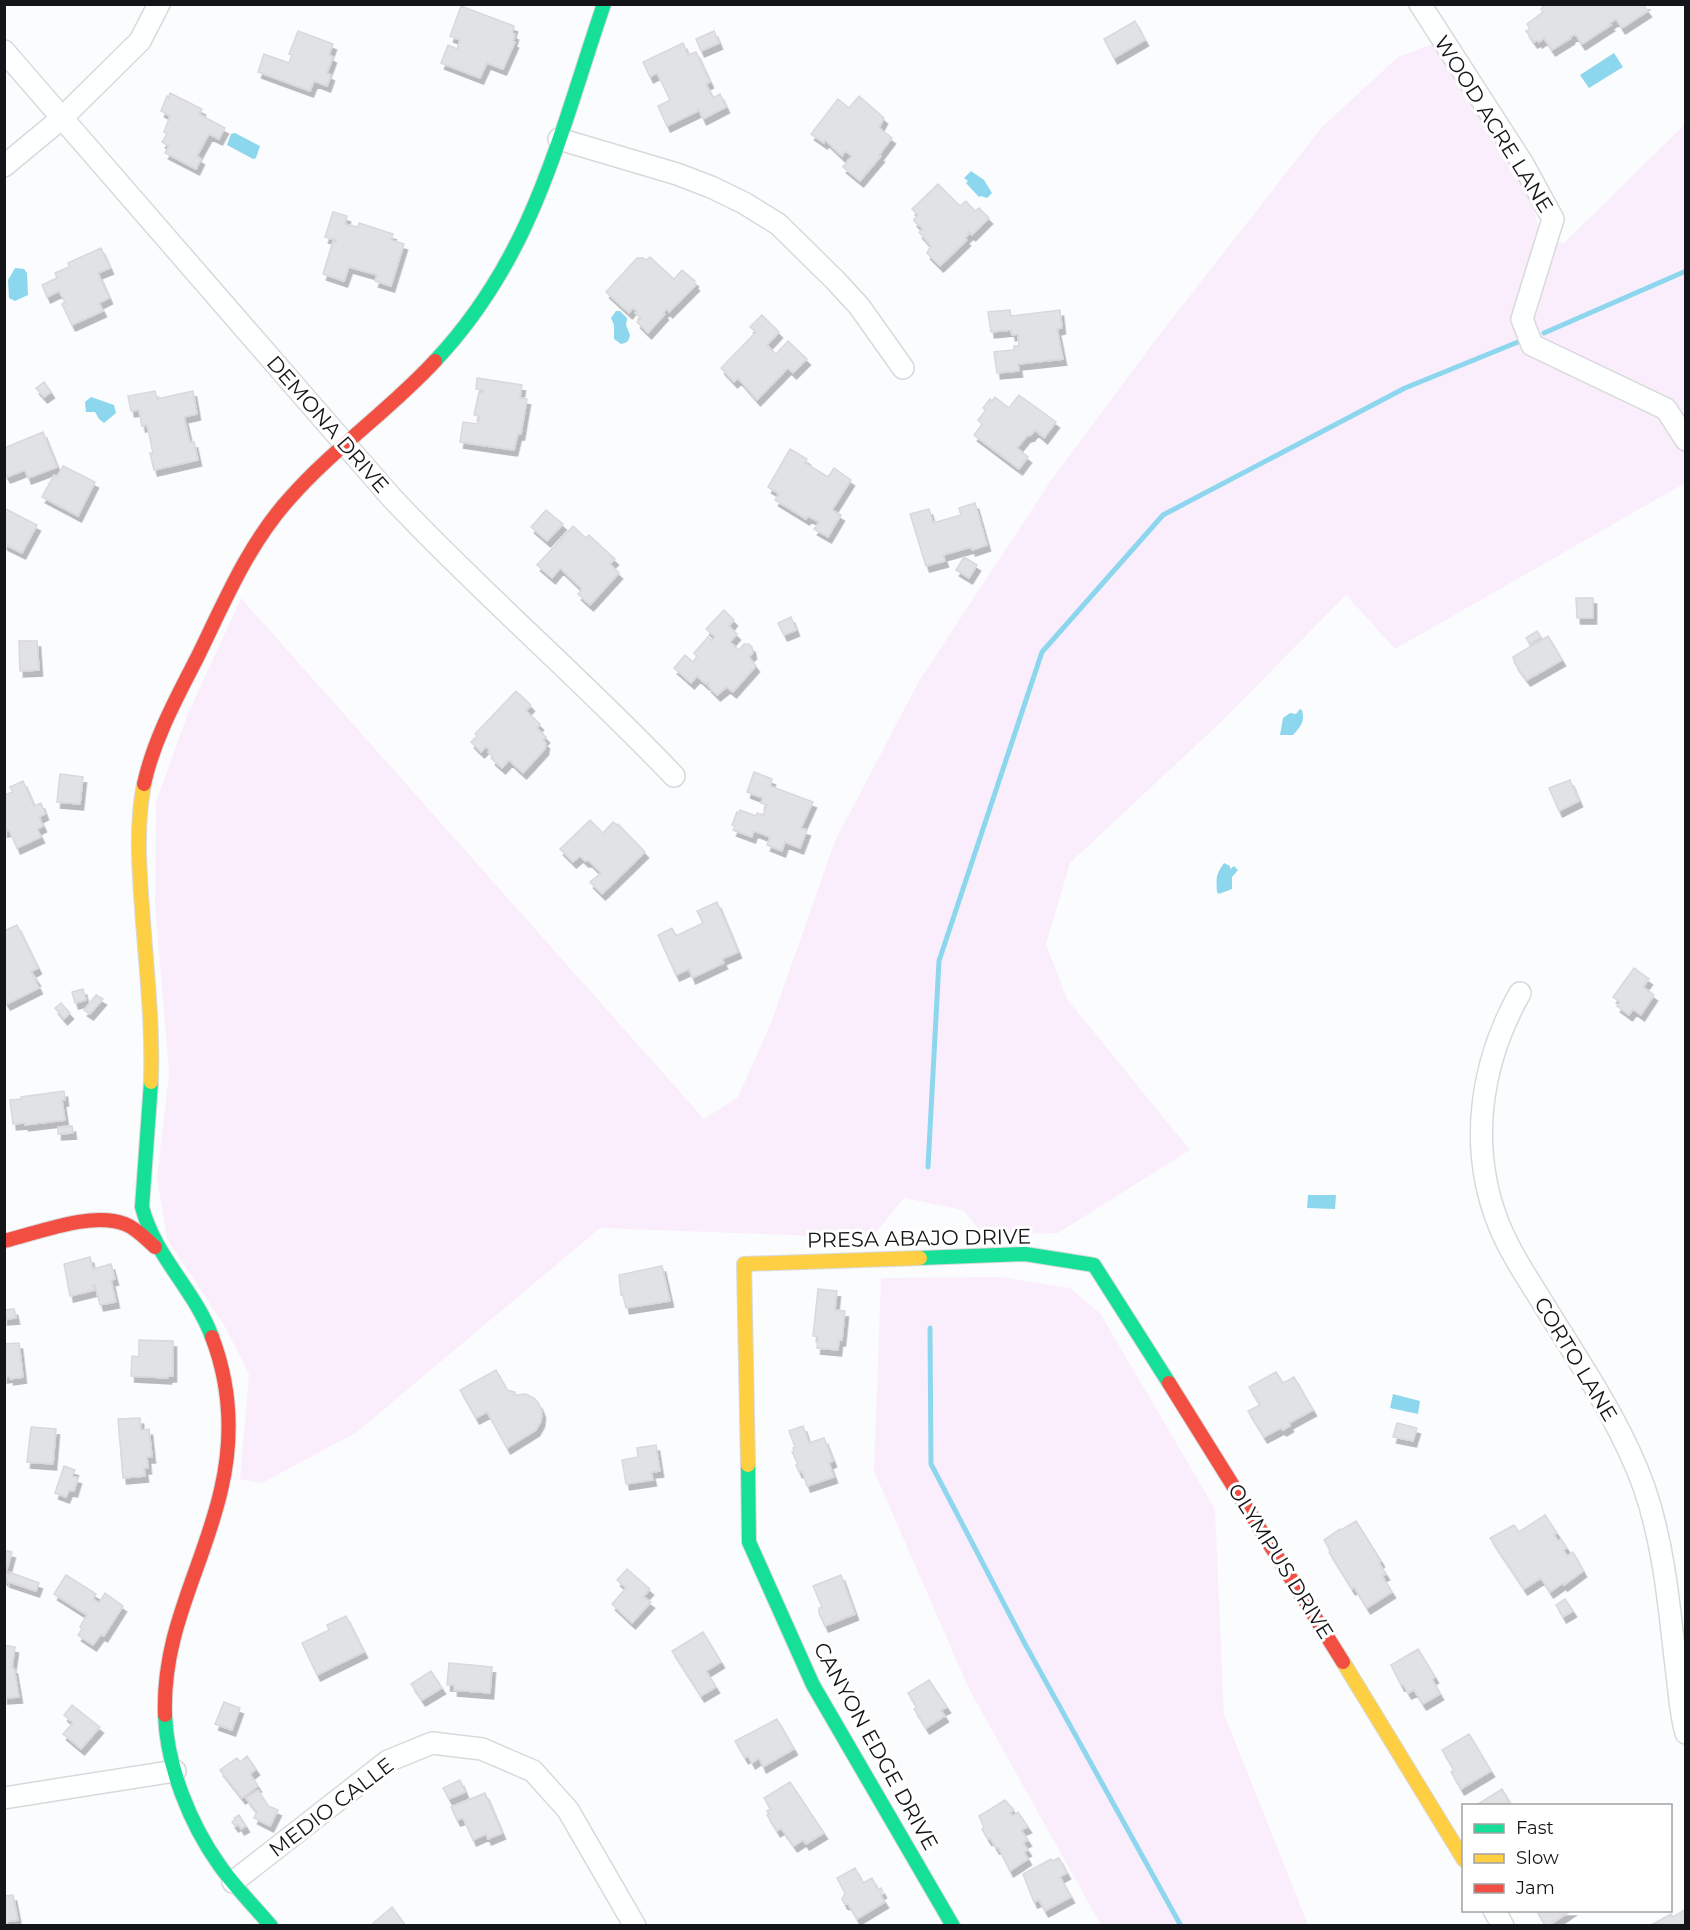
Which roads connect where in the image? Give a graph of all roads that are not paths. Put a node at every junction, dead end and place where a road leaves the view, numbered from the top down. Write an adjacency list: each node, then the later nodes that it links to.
1 (159, 4): 5 (street)
2 (604, 4): 6 (street)
3 (1420, 4): 9 (street, WOOD ACRE LANE)
4 (4, 51): 5 (street, DEMONA DRIVE)
5 (62, 118): 7 (street); 10 (street, DEMONA DRIVE)
6 (559, 139): 8 (street); 10 (street)
7 (4, 166)
8 (903, 368)
9 (1686, 440)
10 (345, 443): 11 (street, DEMONA DRIVE); 14 (street)
11 (674, 776)
12 (1520, 993): 17 (street, CORTO LANE)
13 (4, 1241): 14 (street)
14 (155, 1247): 18 (street)
15 (744, 1264): 16 (street, PRESA ABAJO DRIVE); 25 (street, CANYON EDGE DRIVE)
16 (1094, 1265): 20 (street, OLYMPUS DRIVE)
17 (1686, 1733)
18 (175, 1771): 19 (street); 21 (street)
19 (4, 1798)
20 (1462, 1857)
21 (233, 1882): 23 (street); 24 (street, MEDIO CALLE)
22 (1495, 1912): 26 (street)
23 (271, 1926)
24 (634, 1926)
25 (953, 1926)
26 (1503, 1926)

